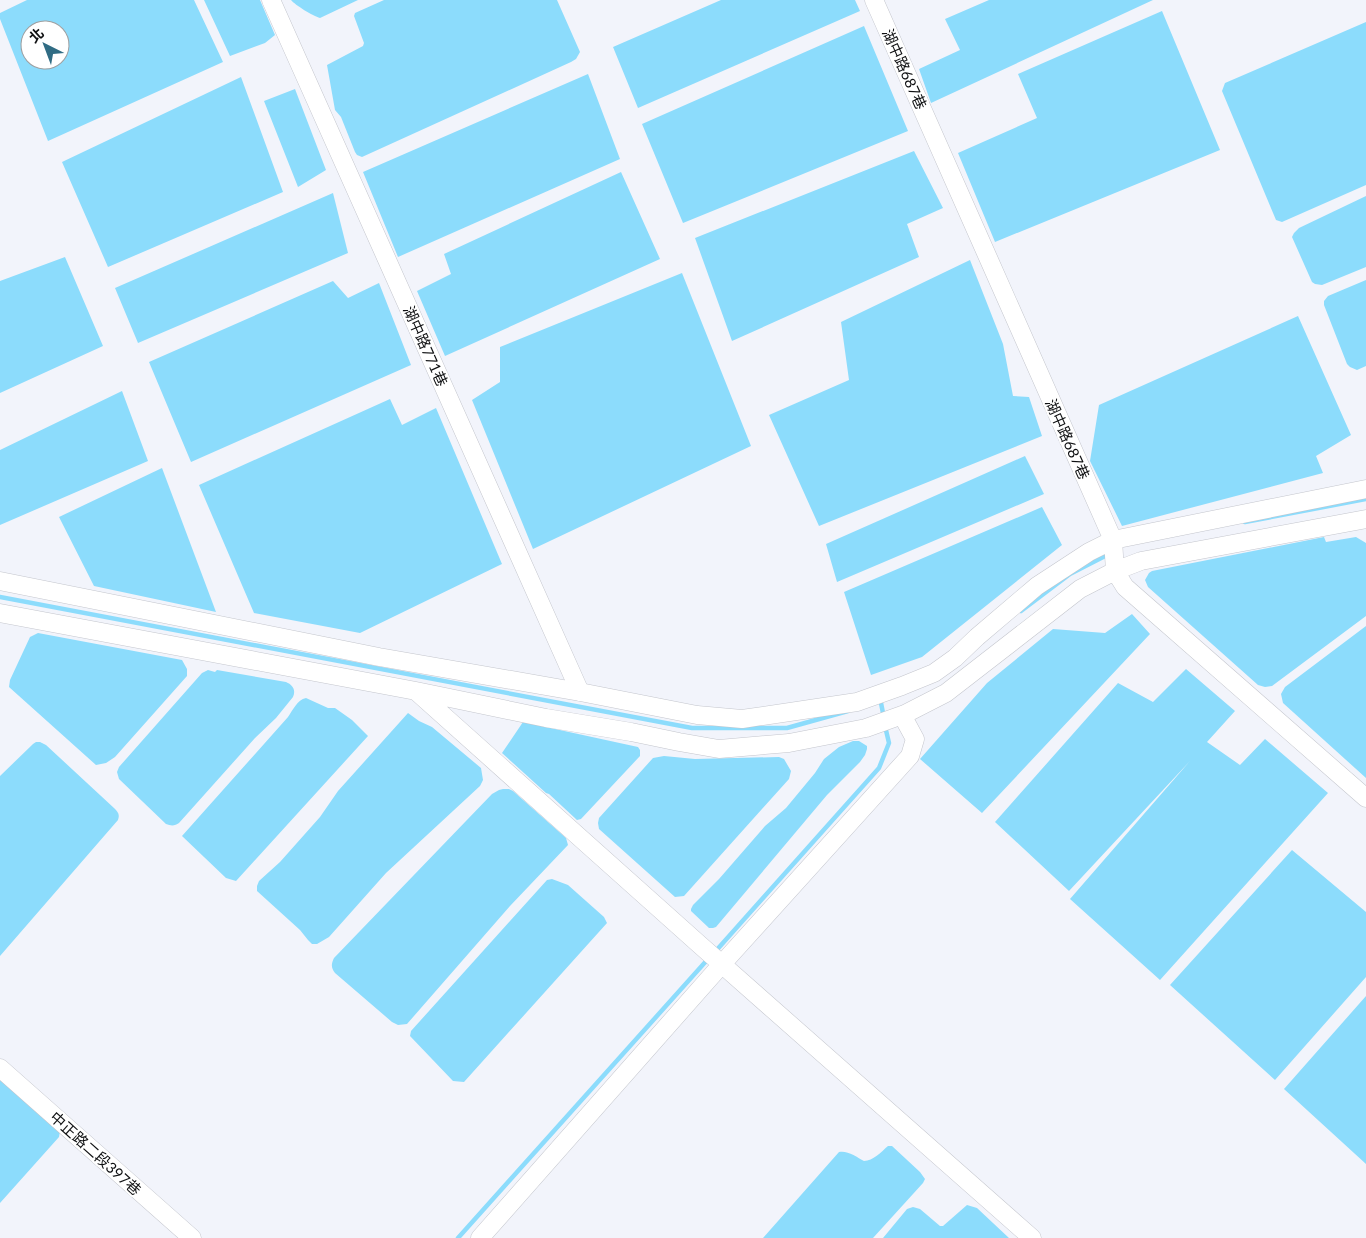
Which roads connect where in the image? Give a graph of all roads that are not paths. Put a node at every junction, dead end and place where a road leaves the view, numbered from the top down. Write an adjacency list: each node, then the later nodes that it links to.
1 (271, 0): 10 (street, 湖中路771巷)
2 (874, 0): 5 (street, 湖中路687巷)
3 (1366, 488): 5 (street)
4 (1366, 519): 6 (street)
5 (1112, 540): 6 (street, 湖中路687巷); 10 (street)
6 (1114, 570): 11 (street); 12 (street)
7 (0, 581): 10 (street)
8 (0, 613): 9 (street)
9 (416, 691): 11 (street); 13 (street)
10 (580, 692)
11 (902, 715): 13 (street)
12 (1366, 798)
13 (722, 964): 16 (street); 17 (street)
14 (0, 1068): 15 (street, 中正路二段397巷)
15 (192, 1238)
16 (480, 1238)
17 (1032, 1238)

